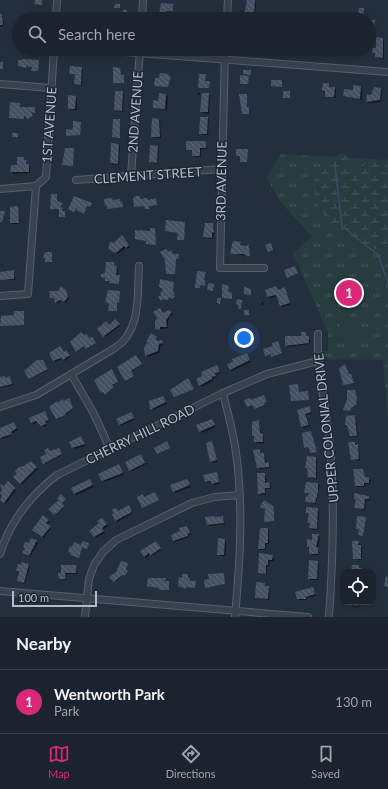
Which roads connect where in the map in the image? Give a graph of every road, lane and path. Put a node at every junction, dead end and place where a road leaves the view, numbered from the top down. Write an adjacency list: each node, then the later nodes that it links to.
1 (57, 0): 4 (street)
2 (143, 0): 5 (street)
3 (228, 0): 6 (street)
4 (56, 12)
5 (142, 12)
6 (227, 12)
7 (53, 56): 14 (street, 1ST AVENUE)
8 (139, 56): 16 (street, 2ND AVENUE)
9 (186, 56): 11 (street)
10 (224, 56): 11 (street, 3RD AVENUE)
11 (224, 60): 12 (street); 15 (street, 3RD AVENUE)
12 (388, 72)
13 (0, 84): 14 (street)
14 (51, 88): 18 (street, 1ST AVENUE)
15 (221, 169): 16 (street, CLEMENT STREET); 21 (street, 3RD AVENUE)
16 (131, 176): 17 (street, CLEMENT STREET)
17 (76, 180)
18 (36, 186): 19 (street); 22 (street, 1ST AVENUE)
19 (0, 189)
20 (139, 266): 25 (street)
21 (264, 268)
22 (0, 296)
23 (318, 334): 24 (street, UPPER COLONIAL DRIVE)
24 (318, 361): 26 (street, CHERRY HILL ROAD); 36 (street, UPPER COLONIAL DRIVE)
25 (71, 374): 27 (street); 28 (street)
26 (223, 393): 28 (street, CHERRY HILL ROAD); 29 (street)
27 (0, 407)
28 (110, 449): 30 (street, CHERRY HILL ROAD)
29 (239, 495): 32 (street); 33 (street)
30 (0, 554)
31 (0, 591): 32 (street)
32 (86, 598): 33 (street); 34 (street)
33 (235, 614): 35 (street)
34 (85, 617)
35 (308, 617)
36 (329, 617)

